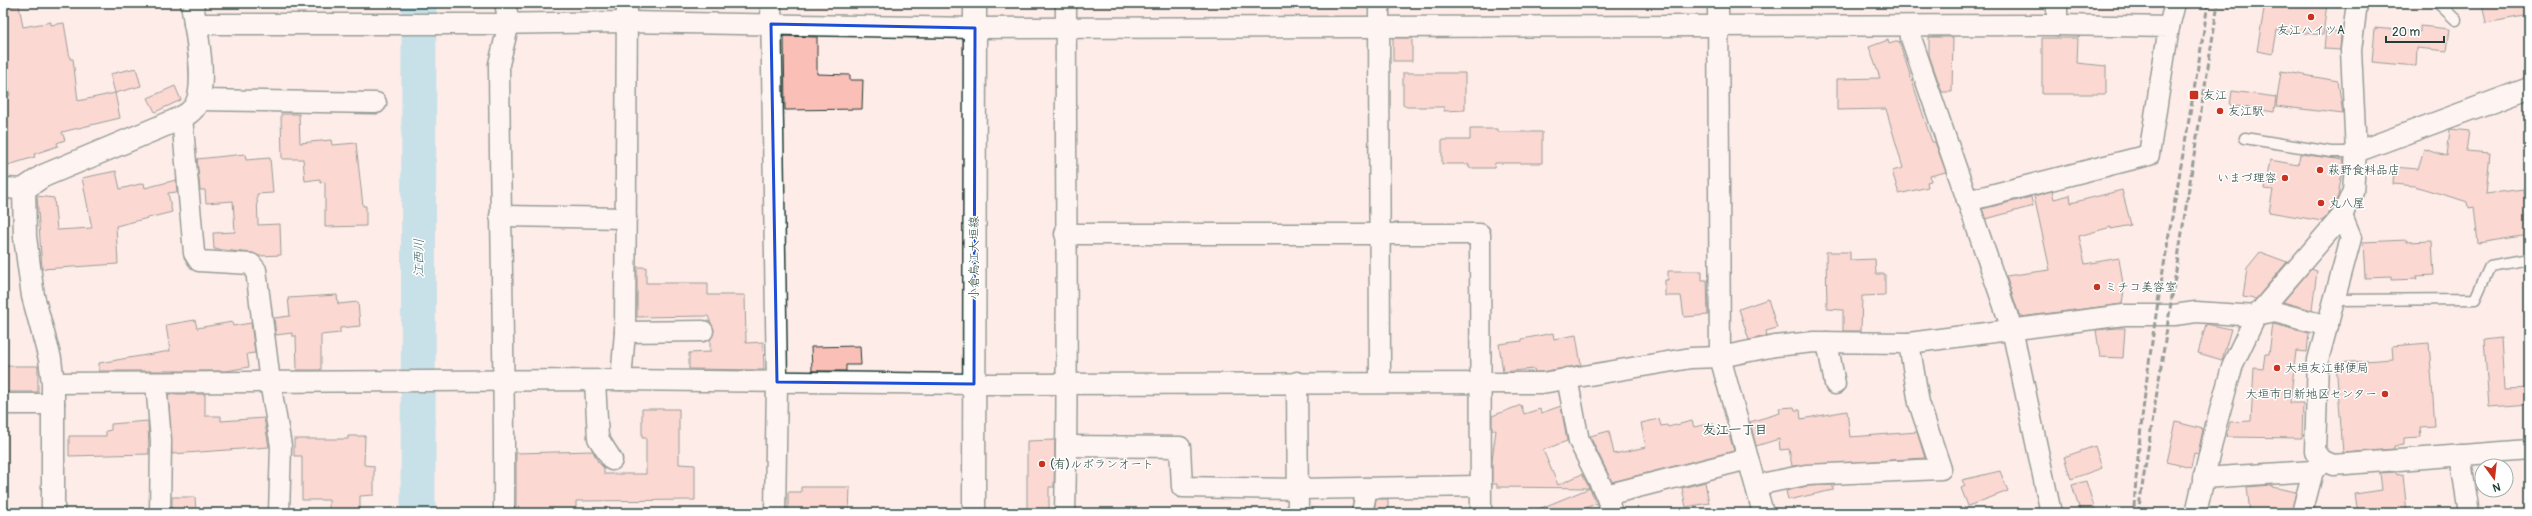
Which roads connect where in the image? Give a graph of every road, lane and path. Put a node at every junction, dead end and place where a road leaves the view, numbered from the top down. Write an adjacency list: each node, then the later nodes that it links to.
1 (505, 3): 14 (street)
2 (771, 3): 15 (street)
3 (975, 3): 21 (street, 小倉烏江大垣線)
4 (1066, 3): 18 (street)
5 (1379, 3): 19 (street)
6 (1718, 3): 22 (street)
7 (2056, 3): 16 (street)
8 (2175, 3): 20 (street)
9 (2357, 3): 28 (street)
10 (2438, 3): 13 (lane)
11 (627, 12): 14 (street); 15 (street); 34 (street)
12 (193, 14): 14 (street); 24 (street)
13 (2456, 20)
14 (501, 24): 32 (street)
15 (771, 24): 21 (street); 53 (street)
16 (2056, 25): 17 (street); 20 (street)
17 (1910, 26): 22 (street); 31 (street)
18 (1066, 27): 19 (street); 21 (street); 35 (street)
19 (1379, 27): 22 (street); 36 (street)
20 (2169, 27): 31 (street)
21 (975, 28): 58 (street, 小倉烏江大垣線)
22 (1718, 28): 46 (street)
23 (2529, 88): 28 (street)
24 (198, 100): 25 (street); 26 (street)
25 (376, 102)
26 (182, 117): 30 (street); 51 (street)
27 (2245, 138): 28 (lane)
28 (2356, 152): 33 (street)
29 (3, 188): 30 (street)
30 (24, 189): 60 (street)
31 (1967, 201): 41 (street)
32 (500, 216): 34 (street); 52 (street)
33 (2342, 216): 38 (street); 39 (street)
34 (626, 218): 43 (street)
35 (1065, 234): 36 (street); 56 (street)
36 (1380, 234): 50 (street); 57 (street)
37 (2529, 259): 38 (lane)
38 (2335, 300): 40 (street)
39 (2256, 316): 40 (street); 41 (street); 68 (street)
40 (2328, 326): 67 (street)
41 (2012, 329): 45 (street); 85 (street)
42 (703, 331): 43 (street)
43 (625, 332): 48 (street)
44 (1827, 342): 45 (street); 46 (street); 59 (street)
45 (1909, 343): 69 (street)
46 (1720, 356): 47 (street); 65 (street)
47 (1567, 378): 57 (street); 73 (street)
48 (621, 380): 49 (street); 53 (street)
49 (594, 381): 52 (street); 66 (street)
50 (1380, 381): 54 (street); 57 (street)
51 (270, 382): 52 (street); 55 (street); 76 (street)
52 (505, 382): 77 (street)
53 (778, 382): 58 (street); 78 (street)
54 (1297, 382): 56 (street); 72 (street)
55 (156, 383): 60 (street); 75 (street)
56 (1068, 383): 58 (street); 62 (street)
57 (1479, 383): 70 (street)
58 (974, 384): 79 (street, 小倉烏江大垣線)
59 (1835, 384)
60 (53, 393): 61 (street); 74 (street)
61 (3, 404)
62 (1066, 446): 72 (street); 80 (street)
63 (2529, 450): 64 (street)
64 (2460, 455): 67 (street); 88 (street)
65 (1748, 459): 69 (street); 73 (street)
66 (612, 460)
67 (2317, 466): 68 (street); 87 (street)
68 (2203, 478): 86 (street)
69 (1756, 485): 84 (street)
70 (1481, 486): 71 (street); 83 (street)
71 (1367, 488): 72 (street); 82 (street)
72 (1298, 489): 81 (street)
73 (1609, 504)
74 (53, 513)
75 (160, 513)
76 (278, 513)
77 (504, 513)
78 (775, 513)
79 (974, 513)
80 (1065, 513)
81 (1298, 513)
82 (1362, 513)
83 (1481, 513)
84 (1763, 513)
85 (2051, 513)
86 (2196, 513)
87 (2302, 513)
88 (2469, 513)

